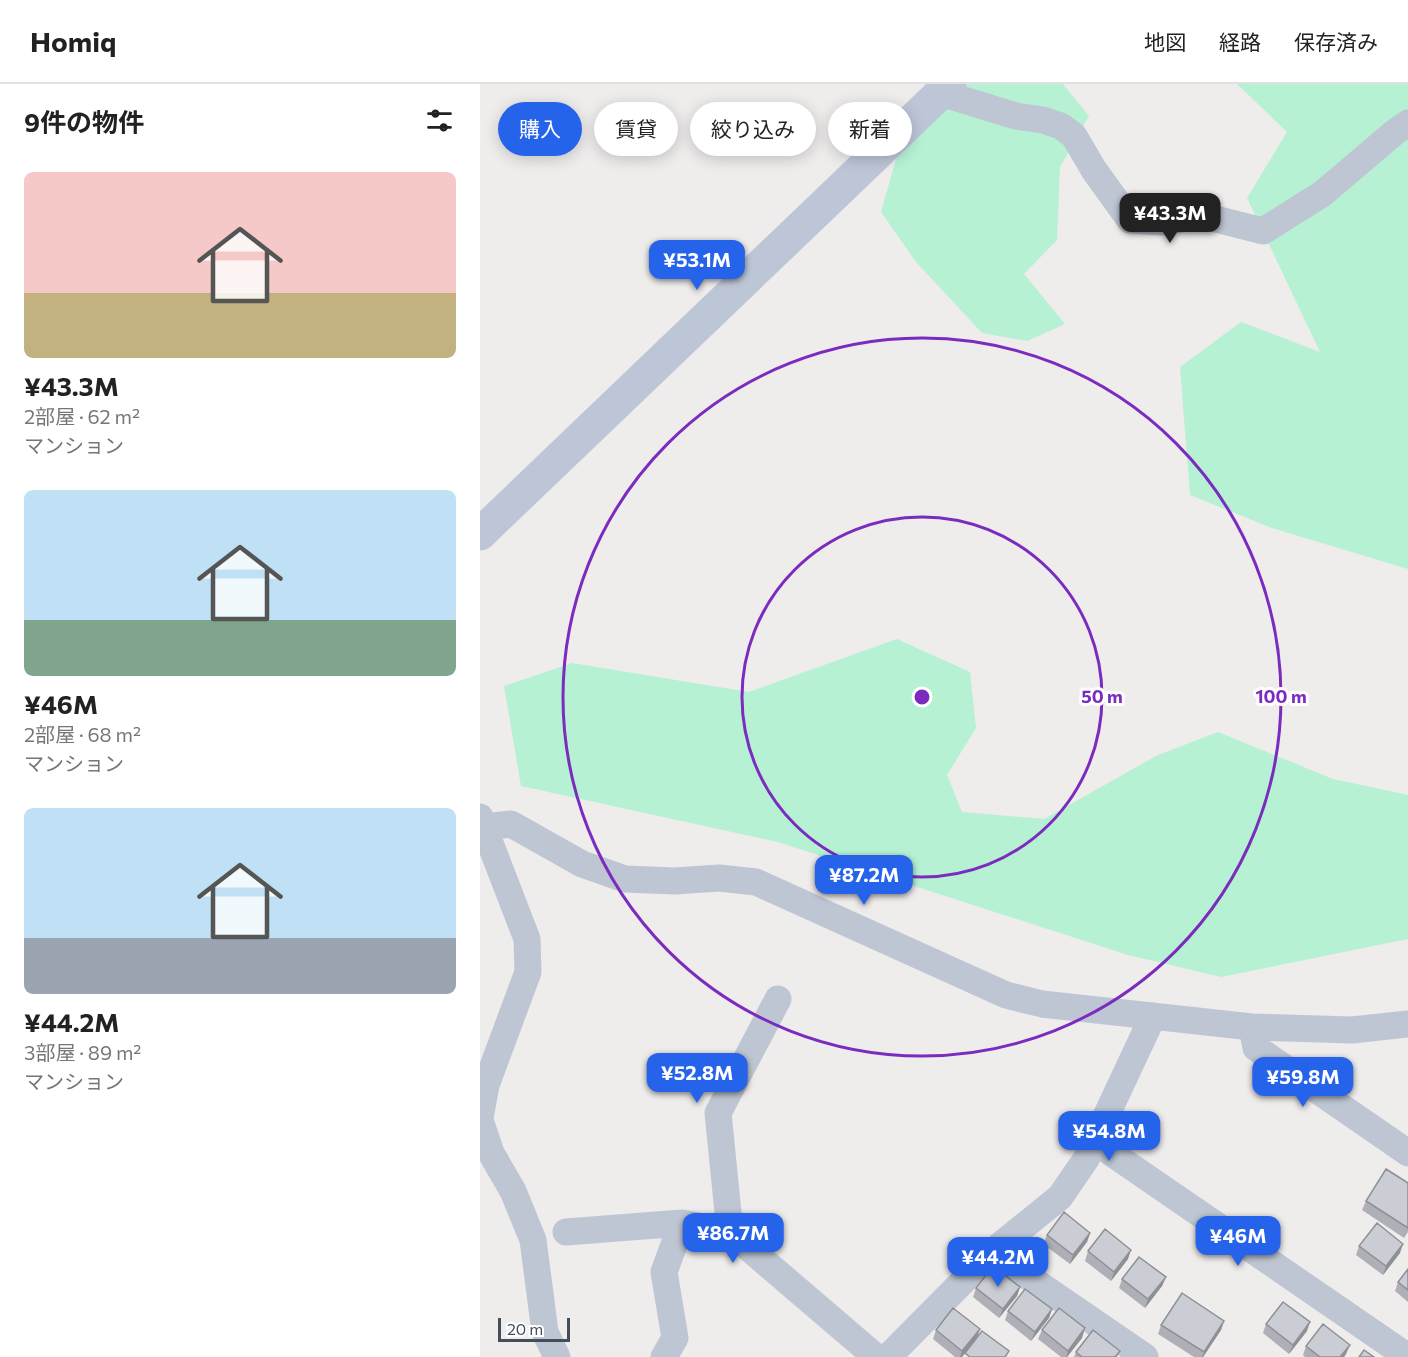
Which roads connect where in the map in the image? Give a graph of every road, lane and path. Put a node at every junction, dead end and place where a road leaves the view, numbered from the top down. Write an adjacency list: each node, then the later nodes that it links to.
1 (946, 88): 2 (street); 3 (street)
2 (1408, 123)
3 (480, 534)
4 (482, 822): 6 (street); 9 (street)
5 (778, 999): 14 (street)
6 (1153, 1016): 8 (street); 10 (street)
7 (1408, 1024): 8 (street)
8 (1252, 1027): 11 (street)
9 (480, 1119): 16 (street)
10 (1094, 1141): 15 (street); 21 (street)
11 (1408, 1153)
12 (682, 1223): 13 (street); 14 (street); 17 (street)
13 (566, 1232)
14 (730, 1232): 18 (street)
15 (992, 1252): 19 (street); 20 (street)
16 (557, 1357)
17 (664, 1357)
18 (876, 1357)
19 (888, 1357)
20 (1145, 1357)
21 (1408, 1357)

